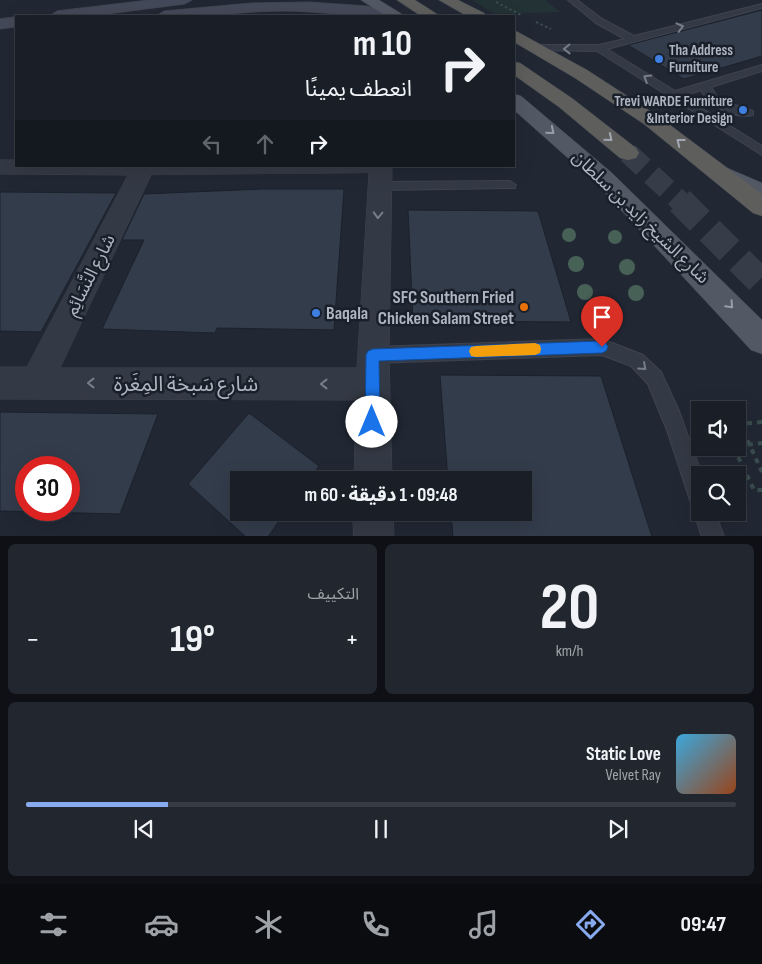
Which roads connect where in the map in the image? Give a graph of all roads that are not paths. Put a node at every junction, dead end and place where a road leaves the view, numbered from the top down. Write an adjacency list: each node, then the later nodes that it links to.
1 (185, 0): 7 (main road)
2 (283, 0): 8 (main road)
3 (368, 0): 13 (main road)
4 (404, 0): 14 (highway)
5 (572, 0): 16 (lane)
6 (450, 1): 15 (highway)
7 (141, 3): 10 (main road)
8 (260, 4): 11 (main road); 12 (main road)
9 (762, 6): 22 (lane, one-way to 9)
10 (63, 15)
11 (172, 15)
12 (392, 15)
13 (394, 15)
14 (430, 15)
15 (477, 15)
16 (599, 21): 22 (lane); 24 (lane)
17 (15, 22): 18 (main road)
18 (0, 24)
19 (15, 35): 20 (main road)
20 (0, 37)
21 (515, 37): 23 (highway)
22 (632, 39): 24 (lane)
23 (536, 48): 24 (lane, one-way to 23); 37 (highway, one-way to 23)
24 (599, 48): 28 (lane, one-way to 24)
25 (515, 68): 34 (highway, one-way to 34)
26 (762, 68): 27 (lane)
27 (705, 85): 28 (lane); 31 (lane)
28 (673, 95): 32 (lane)
29 (515, 101): 42 (main road, شارع الشيخ زايد بن سلطان, one-way to 42)
30 (762, 108): 31 (lane)
31 (749, 113): 32 (lane)
32 (721, 125): 33 (lane)
33 (762, 151)
34 (628, 153)
35 (0, 167): 36 (street)
36 (144, 167): 38 (street); 45 (street, شارع النَّسَائِم)
37 (718, 172): 40 (main road); 41 (highway)
38 (380, 176): 39 (lane); 43 (street, one-way to 43)
39 (510, 185)
40 (762, 192)
41 (762, 207)
42 (762, 340)
43 (373, 370): 45 (street, شارع سَبخة المِغَرة, one-way to 45); 46 (street); 47 (lane, one-way to 47)
44 (0, 383): 45 (street, شارع سَبخة المِغَرة)
45 (36, 383)
46 (372, 471)
47 (691, 475)
48 (373, 521): 50 (street)
49 (707, 521): 51 (lane)
50 (374, 536)
51 (713, 536)

